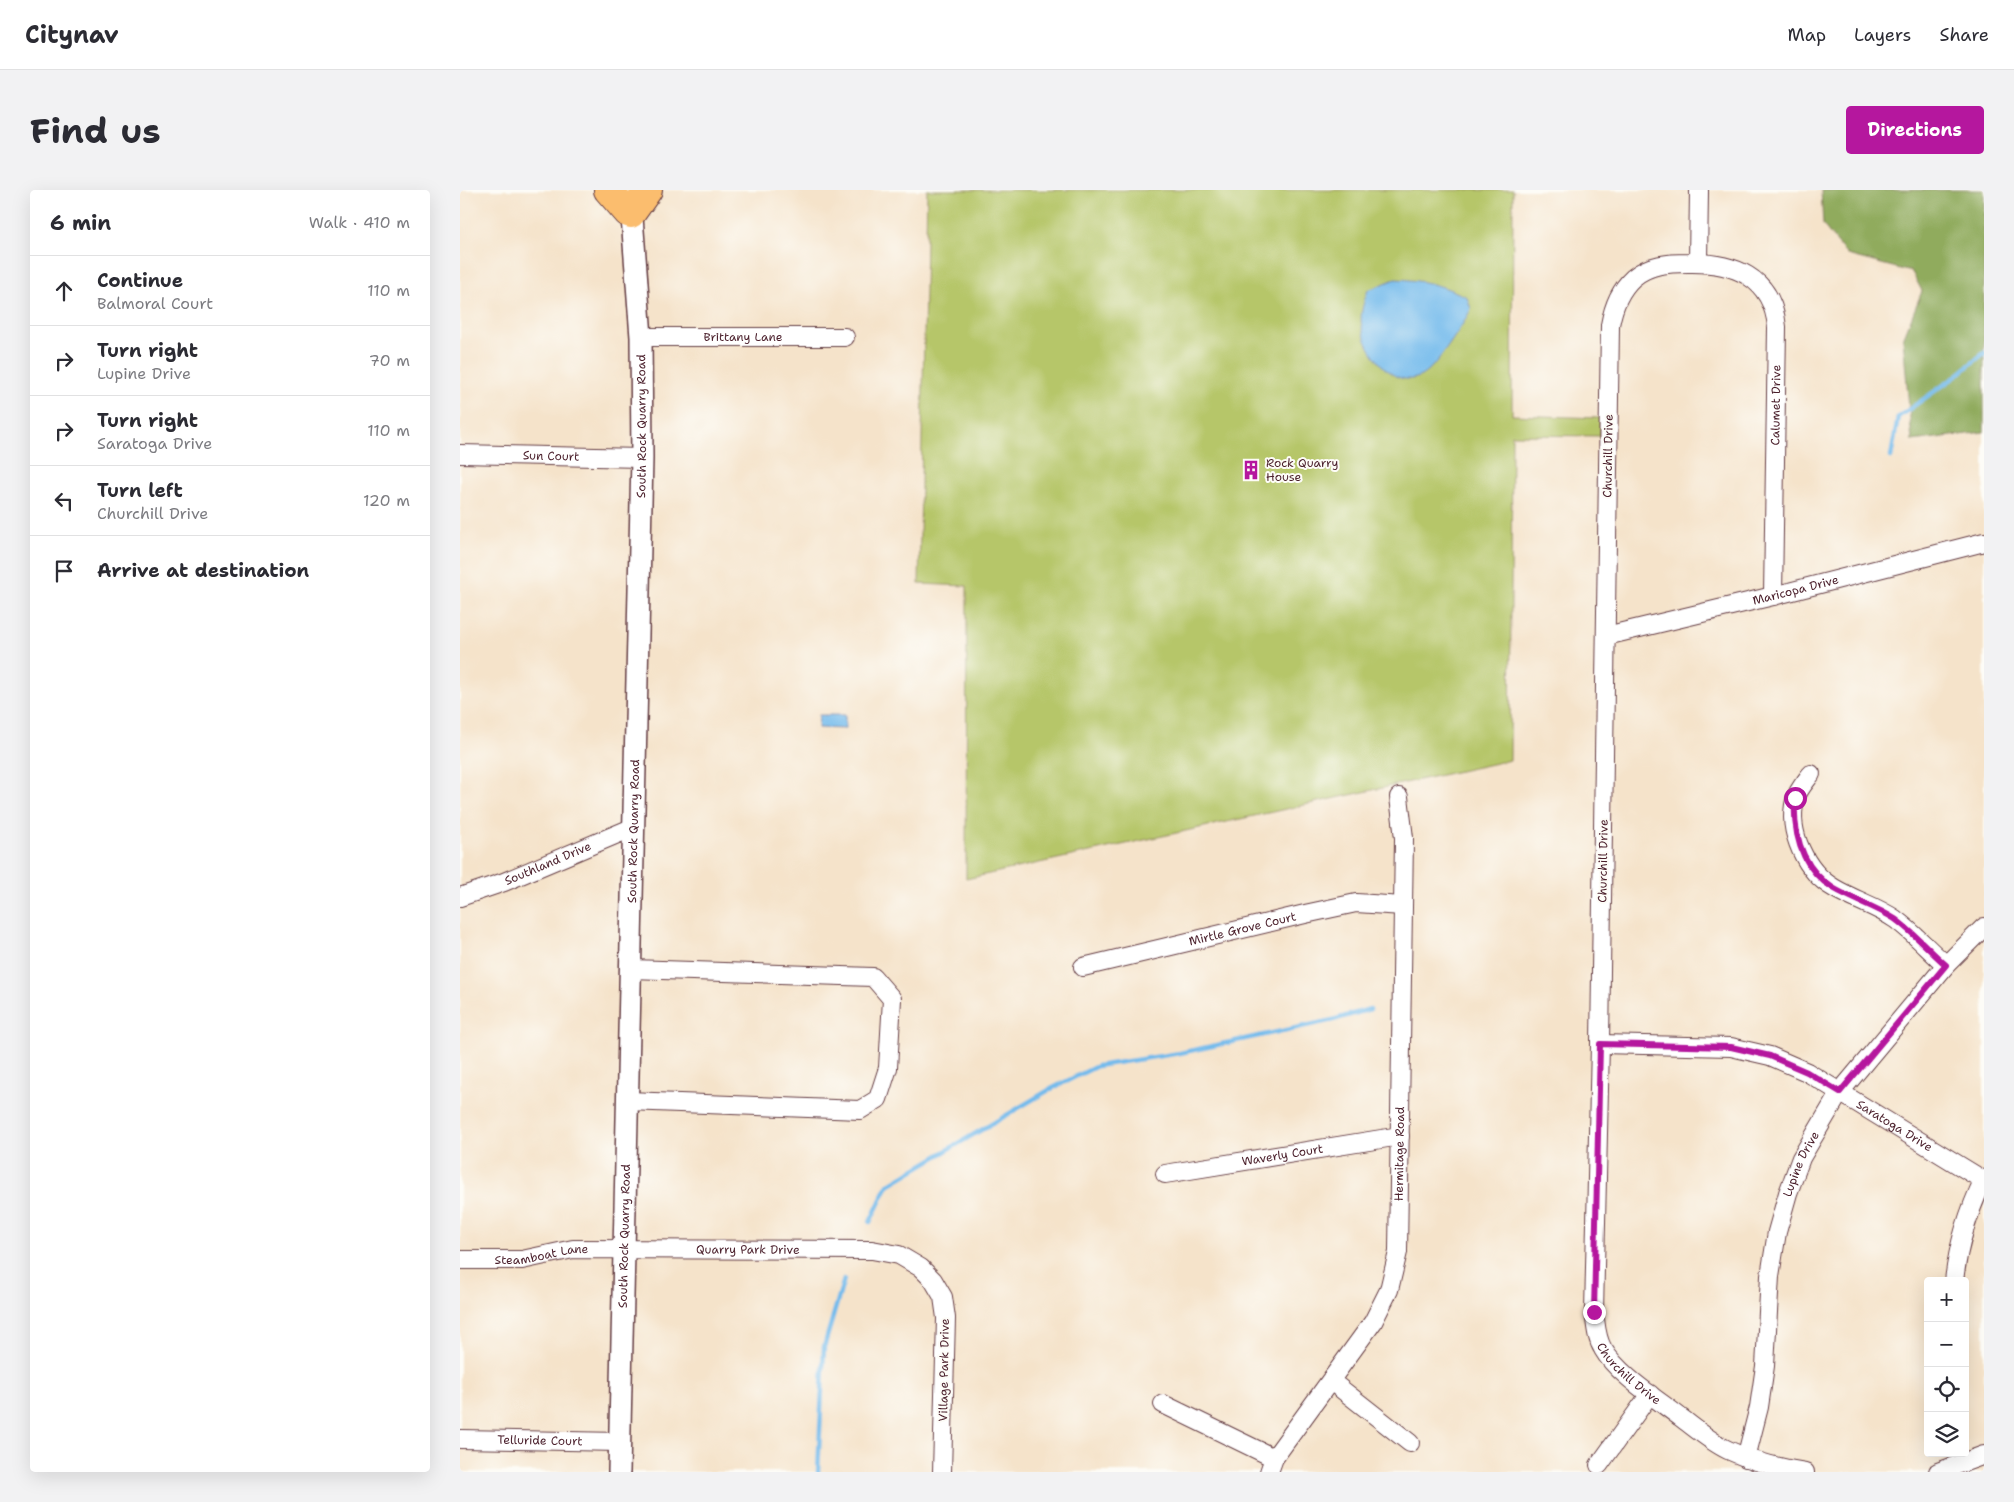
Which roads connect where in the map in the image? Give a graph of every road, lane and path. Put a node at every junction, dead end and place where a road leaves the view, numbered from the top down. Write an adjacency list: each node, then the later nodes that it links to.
1 (608, 190): 4 (main road)
2 (648, 190): 4 (main road)
3 (1699, 190): 5 (street)
4 (628, 202): 6 (street, South Rock Quarry Road)
5 (1698, 263): 11 (street, Calumet Drive); 12 (street, Churchill Drive)
6 (641, 337): 7 (street, Brittany Lane); 9 (street, South Rock Quarry Road)
7 (845, 337)
8 (460, 454): 9 (street, Sun Court)
9 (642, 458): 15 (street, South Rock Quarry Road)
10 (1984, 542): 11 (street, Maricopa Drive)
11 (1773, 596): 12 (street, Maricopa Drive)
12 (1606, 636): 22 (street, Churchill Drive)
13 (1811, 774): 19 (street)
14 (1399, 797): 17 (street, Hermitage Road)
15 (634, 827): 16 (street, Southland Drive); 21 (street, South Rock Quarry Road)
16 (460, 897)
17 (1404, 906): 20 (street, Mirtle Grove Court); 25 (street, Hermitage Road)
18 (1984, 927): 19 (street, Lupine Drive)
19 (1946, 965): 23 (street, Lupine Drive)
20 (1083, 967)
21 (631, 969): 24 (street, South Rock Quarry Road); 24 (street)
22 (1600, 1044): 23 (street, Saratoga Drive); 33 (street, Churchill Drive)
23 (1840, 1092): 27 (street, Saratoga Drive); 39 (street, Lupine Drive)
24 (628, 1101): 28 (street, South Rock Quarry Road)
25 (1400, 1136): 26 (street, Waverly Court); 32 (street, Hermitage Road)
26 (1165, 1174)
27 (1984, 1179): 31 (street)
28 (624, 1250): 29 (street, Quarry Park Drive); 30 (street, Steamboat Lane); 36 (street, South Rock Quarry Road)
29 (872, 1250): 44 (street, Village Park Drive)
30 (460, 1260)
31 (1954, 1277)
32 (1331, 1381): 37 (street); 41 (street, Hermitage Road)
33 (1650, 1394): 39 (street, Churchill Drive); 42 (street)
34 (1163, 1404): 41 (street)
35 (460, 1439): 36 (street, Telluride Court)
36 (620, 1442): 43 (street, South Rock Quarry Road)
37 (1410, 1443)
38 (1984, 1455): 40 (street)
39 (1746, 1458): 45 (street, Churchill Drive)
40 (1964, 1458): 46 (street)
41 (1272, 1465)
42 (1599, 1465)
43 (619, 1472)
44 (942, 1472)
45 (1805, 1472)
46 (1938, 1472)

